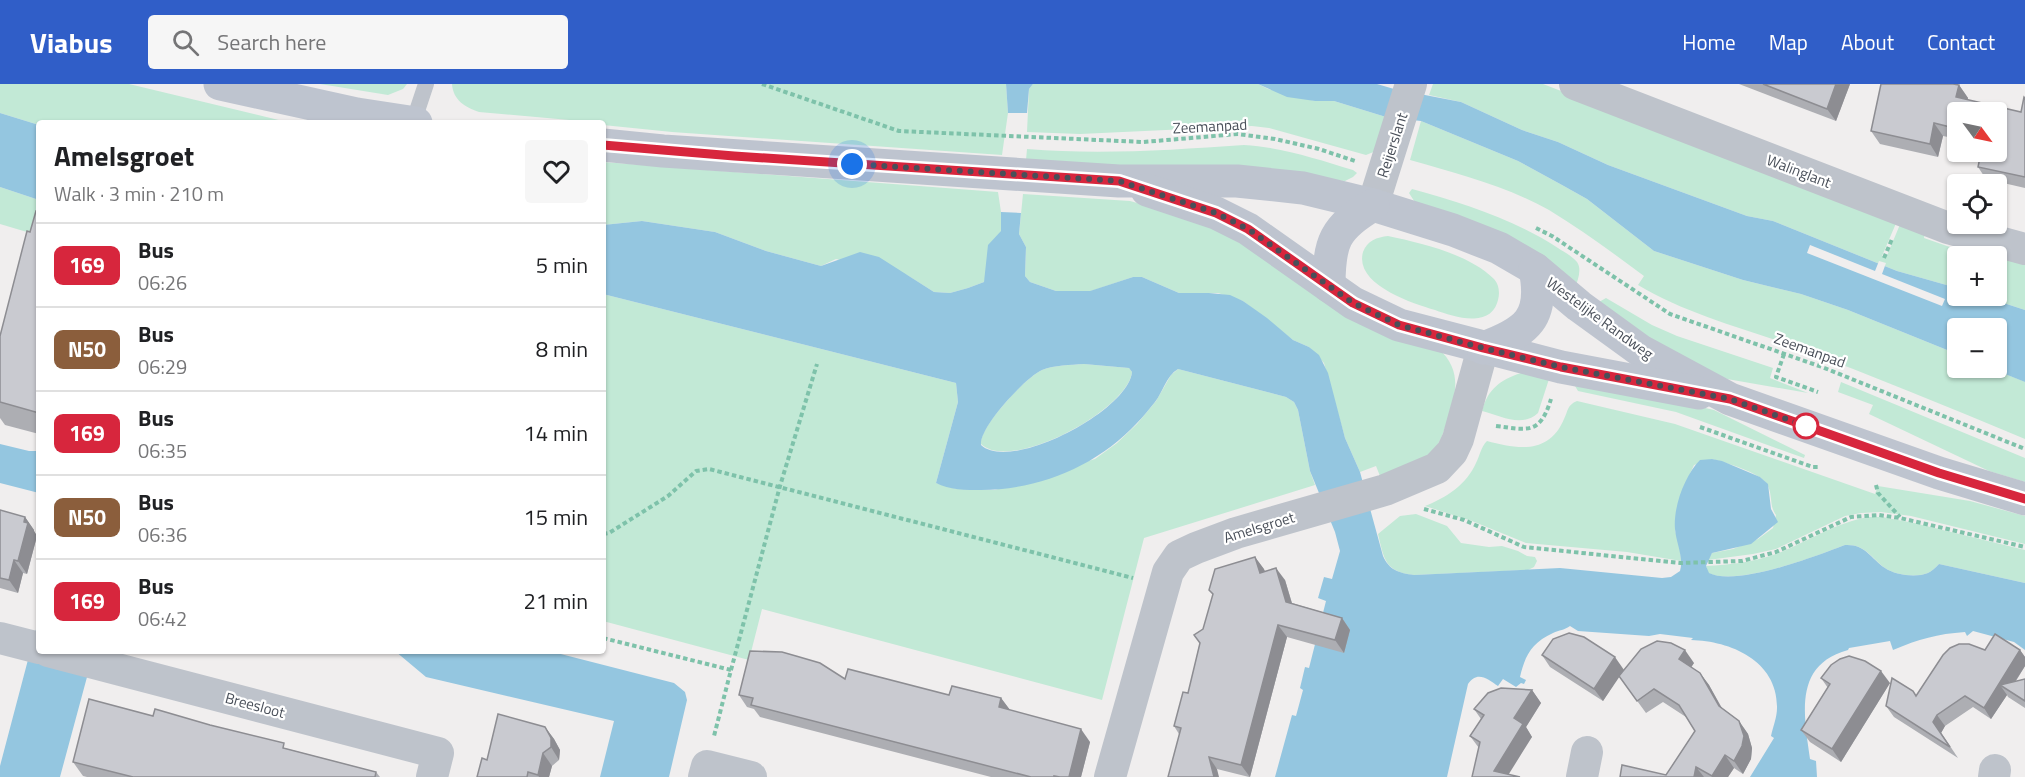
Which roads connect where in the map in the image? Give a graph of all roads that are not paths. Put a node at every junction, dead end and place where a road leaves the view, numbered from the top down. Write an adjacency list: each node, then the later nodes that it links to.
1 (220, 84): 5 (street)
2 (426, 84): 6 (lane)
3 (1412, 84): 9 (street, Reijerslant)
4 (1575, 84): 10 (street, Walinglant)
5 (396, 120)
6 (416, 120)
7 (606, 145): 8 (street, Westelijke Randweg)
8 (1119, 181): 9 (street, Westelijke Randweg); 12 (street, Westelijke Randweg)
9 (1373, 205): 11 (street, Westelijke Randweg); 12 (street)
10 (2025, 249)
11 (1534, 269): 13 (street, Westelijke Randweg); 14 (street, Westelijke Randweg)
12 (1329, 286): 13 (street, Westelijke Randweg)
13 (1483, 348): 14 (street, Westelijke Randweg); 20 (street, Amelsgroet)
14 (1730, 399): 15 (street, Westelijke Randweg)
15 (2025, 499)
16 (60, 654): 18 (street, Breesloot)
17 (705, 772): 19 (street)
18 (432, 777)
19 (751, 777)
20 (1110, 777)

